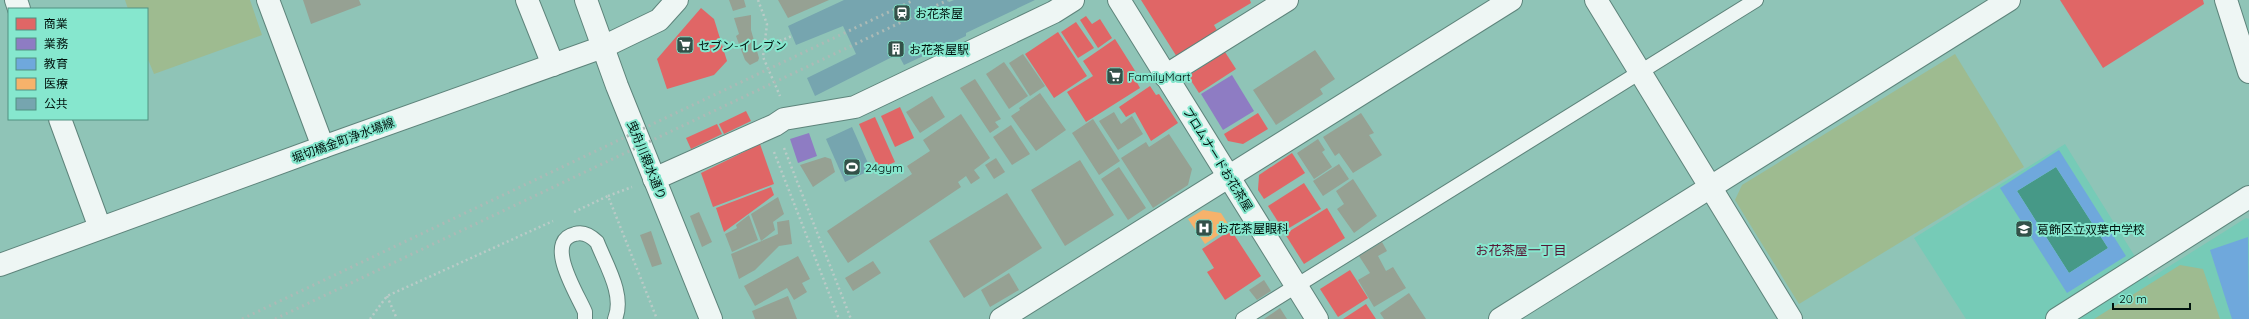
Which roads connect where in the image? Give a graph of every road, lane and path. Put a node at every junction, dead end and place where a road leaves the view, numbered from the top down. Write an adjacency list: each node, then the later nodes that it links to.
1 (268, 0): 23 (street)
2 (527, 0): 17 (street)
3 (586, 0): 16 (street, 曳舟川親水通り)
4 (677, 0): 16 (street, 堀切橋金町浄水場線)
5 (758, 0): 15 (path)
6 (1073, 0): 22 (street)
7 (1119, 0): 20 (street, プロムナードお花茶屋)
8 (1287, 0): 20 (street)
9 (1511, 0): 24 (street)
10 (1596, 0): 19 (street)
11 (1756, 0): 19 (lane)
12 (2009, 0): 26 (street)
13 (2226, 0): 18 (street)
14 (792, 36): 15 (path)
15 (765, 40): 22 (path)
16 (603, 47): 17 (street, 堀切橋金町浄水場線); 25 (street, 曳舟川親水通り)
17 (553, 65): 23 (street, 堀切橋金町浄水場線)
18 (2249, 72)
19 (1639, 73): 26 (street); 32 (lane)
20 (1165, 76): 24 (street, プロムナードお花茶屋)
21 (60, 120): 30 (street)
22 (775, 124): 25 (street); 41 (path); 42 (path)
23 (323, 146): 30 (street, 堀切橋金町浄水場線)
24 (1230, 177): 32 (street, プロムナードお花茶屋); 43 (street)
25 (654, 179): 40 (street, 曳舟川親水通り)
26 (1709, 187): 34 (street); 46 (street)
27 (2249, 197): 47 (street)
28 (572, 212): 39 (path)
29 (558, 219): 33 (path)
30 (100, 228): 31 (street, 堀切橋金町浄水場線)
31 (0, 265)
32 (1295, 286): 44 (lane); 45 (street, プロムナードお花茶屋)
33 (387, 296): 35 (path); 36 (path)
34 (1787, 317)
35 (370, 319)
36 (397, 319)
37 (585, 319): 38 (lane)
38 (616, 319)
39 (657, 319)
40 (711, 319)
41 (839, 319)
42 (851, 319)
43 (1000, 319)
44 (1243, 319)
45 (1317, 319)
46 (1500, 319)
47 (2057, 319)

